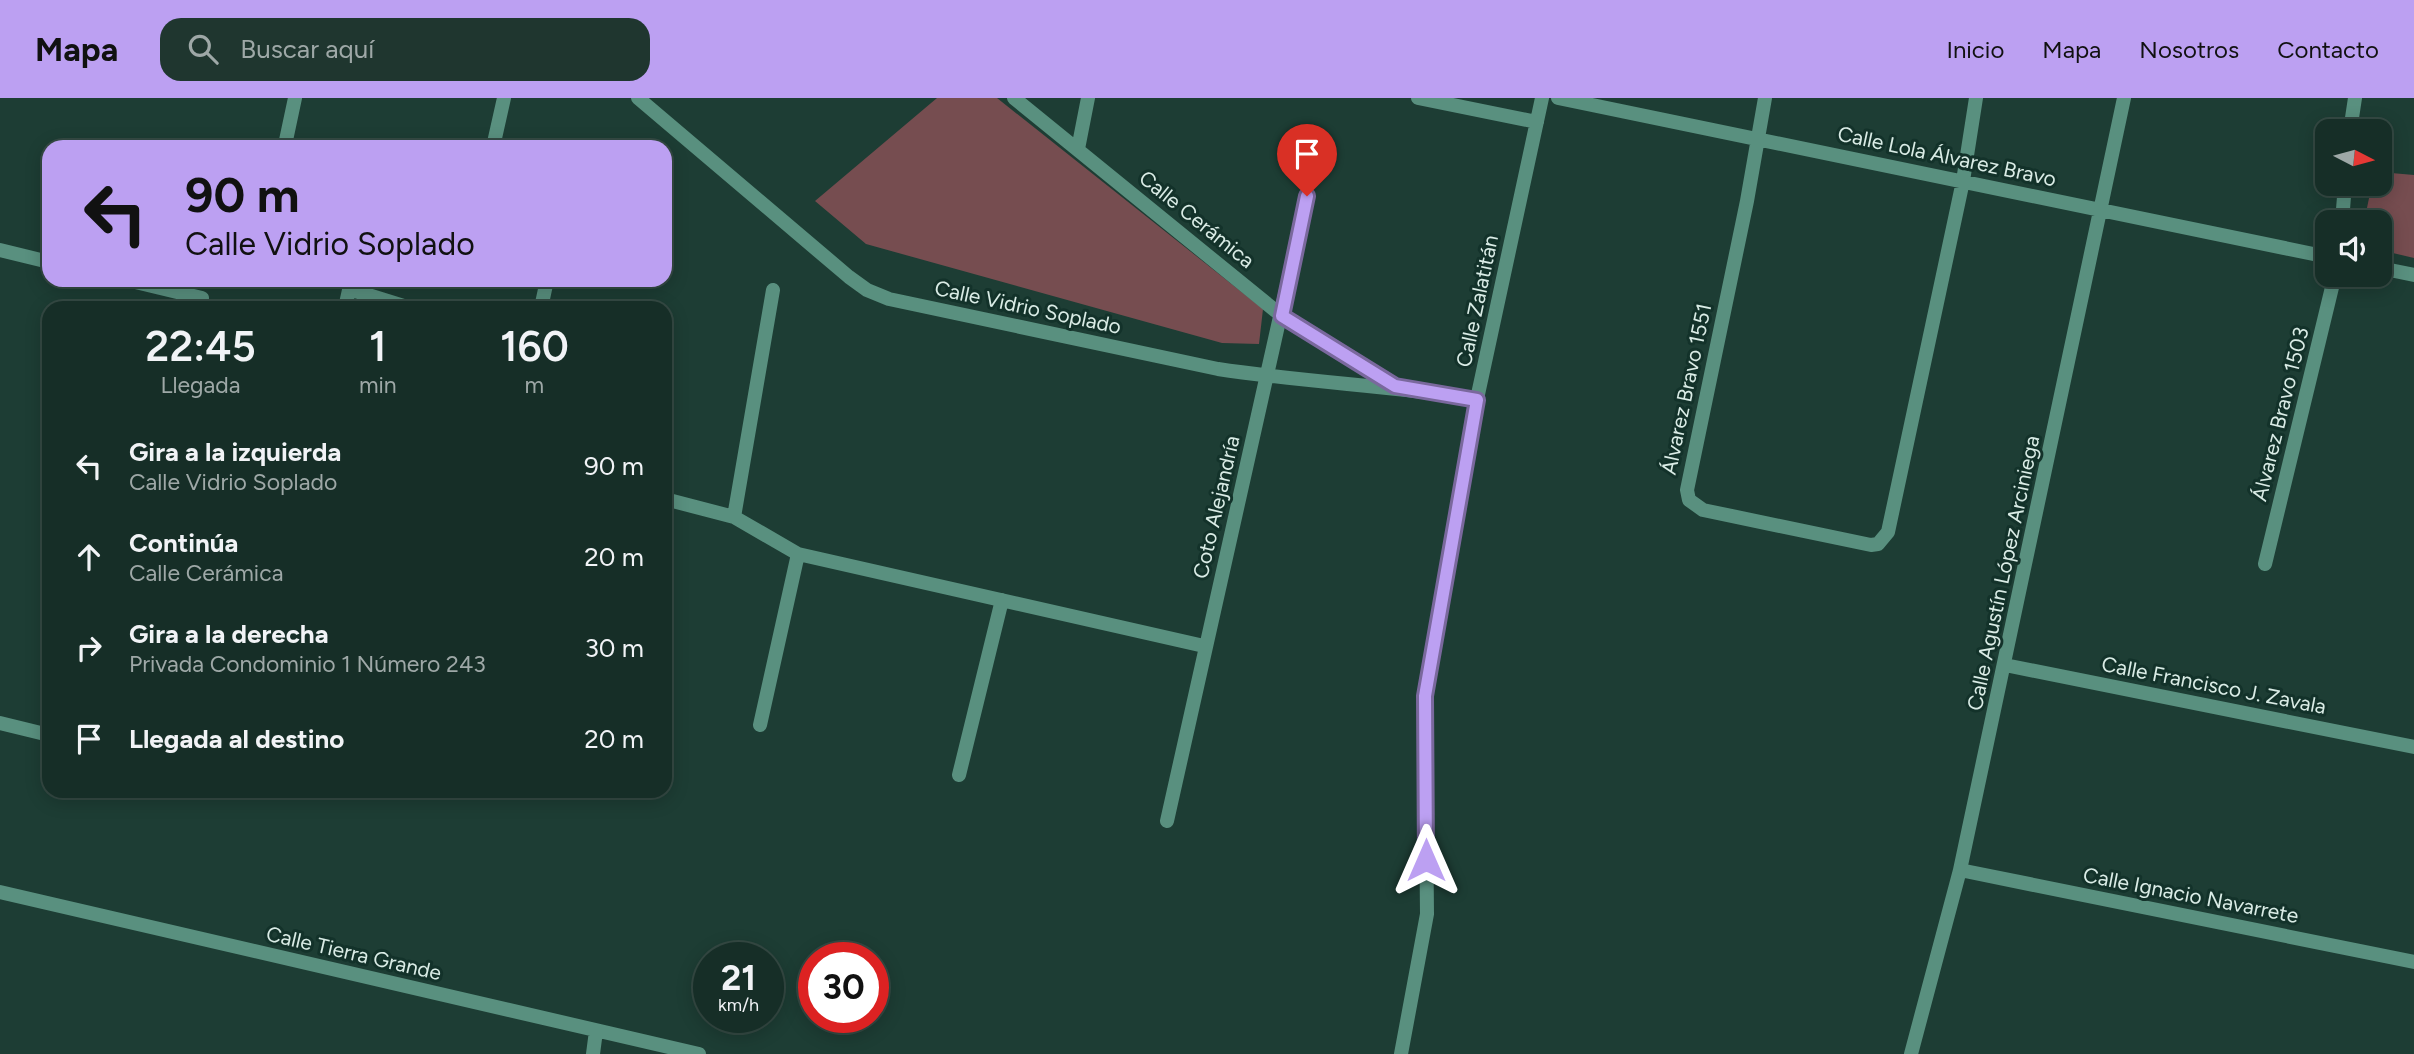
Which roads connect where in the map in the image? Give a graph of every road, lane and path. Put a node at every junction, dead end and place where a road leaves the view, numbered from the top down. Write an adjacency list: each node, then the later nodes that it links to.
1 (295, 98): 16 (street)
2 (504, 98): 17 (street)
3 (638, 98): 34 (street, Calle Vidrio Soplado)
4 (1014, 98): 18 (street, Calle Cerámica)
5 (1088, 98): 18 (street)
6 (1418, 98): 14 (street)
7 (1542, 98): 14 (street, Calle Zalatitán)
8 (1558, 98): 15 (street, Calle Lola Álvarez Bravo)
9 (1765, 98): 15 (street)
10 (1976, 98): 19 (street)
11 (2124, 98): 21 (street, Calle Agustín López Arciniega)
12 (2356, 98): 13 (street)
13 (2352, 119)
14 (1536, 122): 36 (street, Calle Zalatitán)
15 (1758, 139): 19 (street, Calle Lola Álvarez Bravo); 19 (street, Álvarez Bravo 1551)
16 (286, 140)
17 (495, 140)
18 (1078, 149): 33 (street, Calle Cerámica)
19 (1964, 181): 21 (street, Calle Lola Álvarez Bravo)
20 (1307, 196): 33 (street, Coto Alejandría)
21 (2102, 209): 23 (street, Calle Lola Álvarez Bravo); 43 (street, Calle Agustín López Arciniega)
22 (0, 250): 24 (street)
23 (2315, 254)
24 (42, 259)
25 (2392, 270): 26 (street)
26 (2414, 275)
27 (156, 287): 31 (street)
28 (355, 287): 32 (street)
29 (2332, 287): 40 (street, Álvarez Bravo 1503)
30 (773, 290): 38 (street)
31 (202, 298)
32 (392, 301)
33 (1282, 316): 34 (street, Coto Alejandría); 35 (street, Calle Cerámica)
34 (1268, 377): 35 (street, Calle Vidrio Soplado); 42 (street, Coto Alejandría)
35 (1395, 386): 36 (street, Calle Vidrio Soplado)
36 (1477, 400): 56 (street, Calle Zalatitán)
37 (672, 501): 38 (street)
38 (734, 517): 39 (street)
39 (798, 554): 41 (street); 45 (street)
40 (2265, 564)
41 (1002, 600): 42 (street); 48 (street)
42 (1204, 646): 49 (street, Coto Alejandría)
43 (2005, 664): 47 (street, Calle Francisco J. Zavala); 50 (street, Calle Agustín López Arciniega)
44 (0, 723): 46 (street)
45 (760, 725)
46 (42, 733)
47 (2414, 747)
48 (959, 775)
49 (1167, 821)
50 (1959, 870): 52 (street, Calle Ignacio Navarrete); 57 (street, Calle Agustín López Arciniega)
51 (0, 892): 53 (street, Calle Tierra Grande)
52 (2414, 962)
53 (596, 1031): 54 (street); 55 (street, Calle Tierra Grande)
54 (593, 1054)
55 (699, 1054)
56 (1401, 1054)
57 (1911, 1054)

